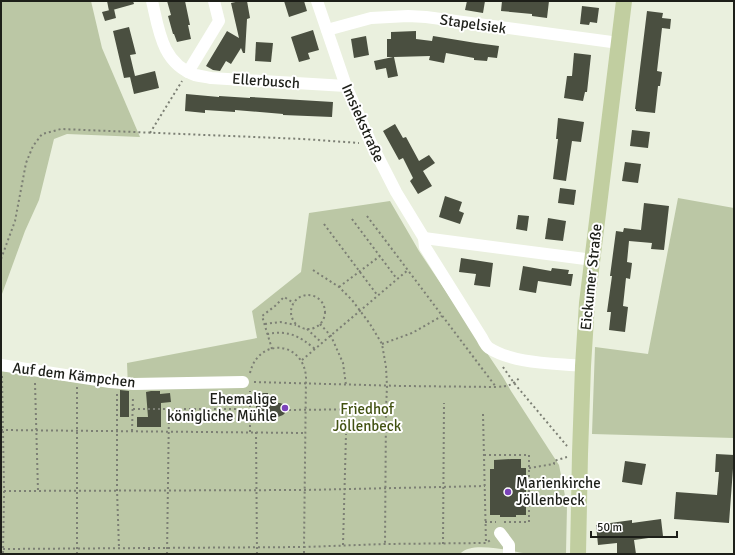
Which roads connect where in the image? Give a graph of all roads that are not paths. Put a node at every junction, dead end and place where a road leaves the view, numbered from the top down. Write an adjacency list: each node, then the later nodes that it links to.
1 (152, 1): 7 (street, Ellerbusch)
2 (214, 1): 7 (street)
3 (317, 1): 5 (street, Imsiekstraße)
4 (624, 1): 6 (main road, Eickumer Straße)
5 (327, 30): 6 (street, Stapelsiek); 8 (street, Imsiekstraße)
6 (620, 43): 10 (main road, Eickumer Straße)
7 (188, 72): 8 (street, Ellerbusch)
8 (346, 86): 9 (street, Imsiekstraße)
9 (424, 238): 10 (street); 11 (street, Imsiekstraße)
10 (593, 260): 11 (main road, Eickumer Straße)
11 (583, 366): 16 (main road, Eickumer Straße)
12 (2, 371): 13 (street, Auf dem Kämpchen)
13 (246, 382)
14 (500, 533): 15 (street)
15 (509, 554)
16 (578, 554)

